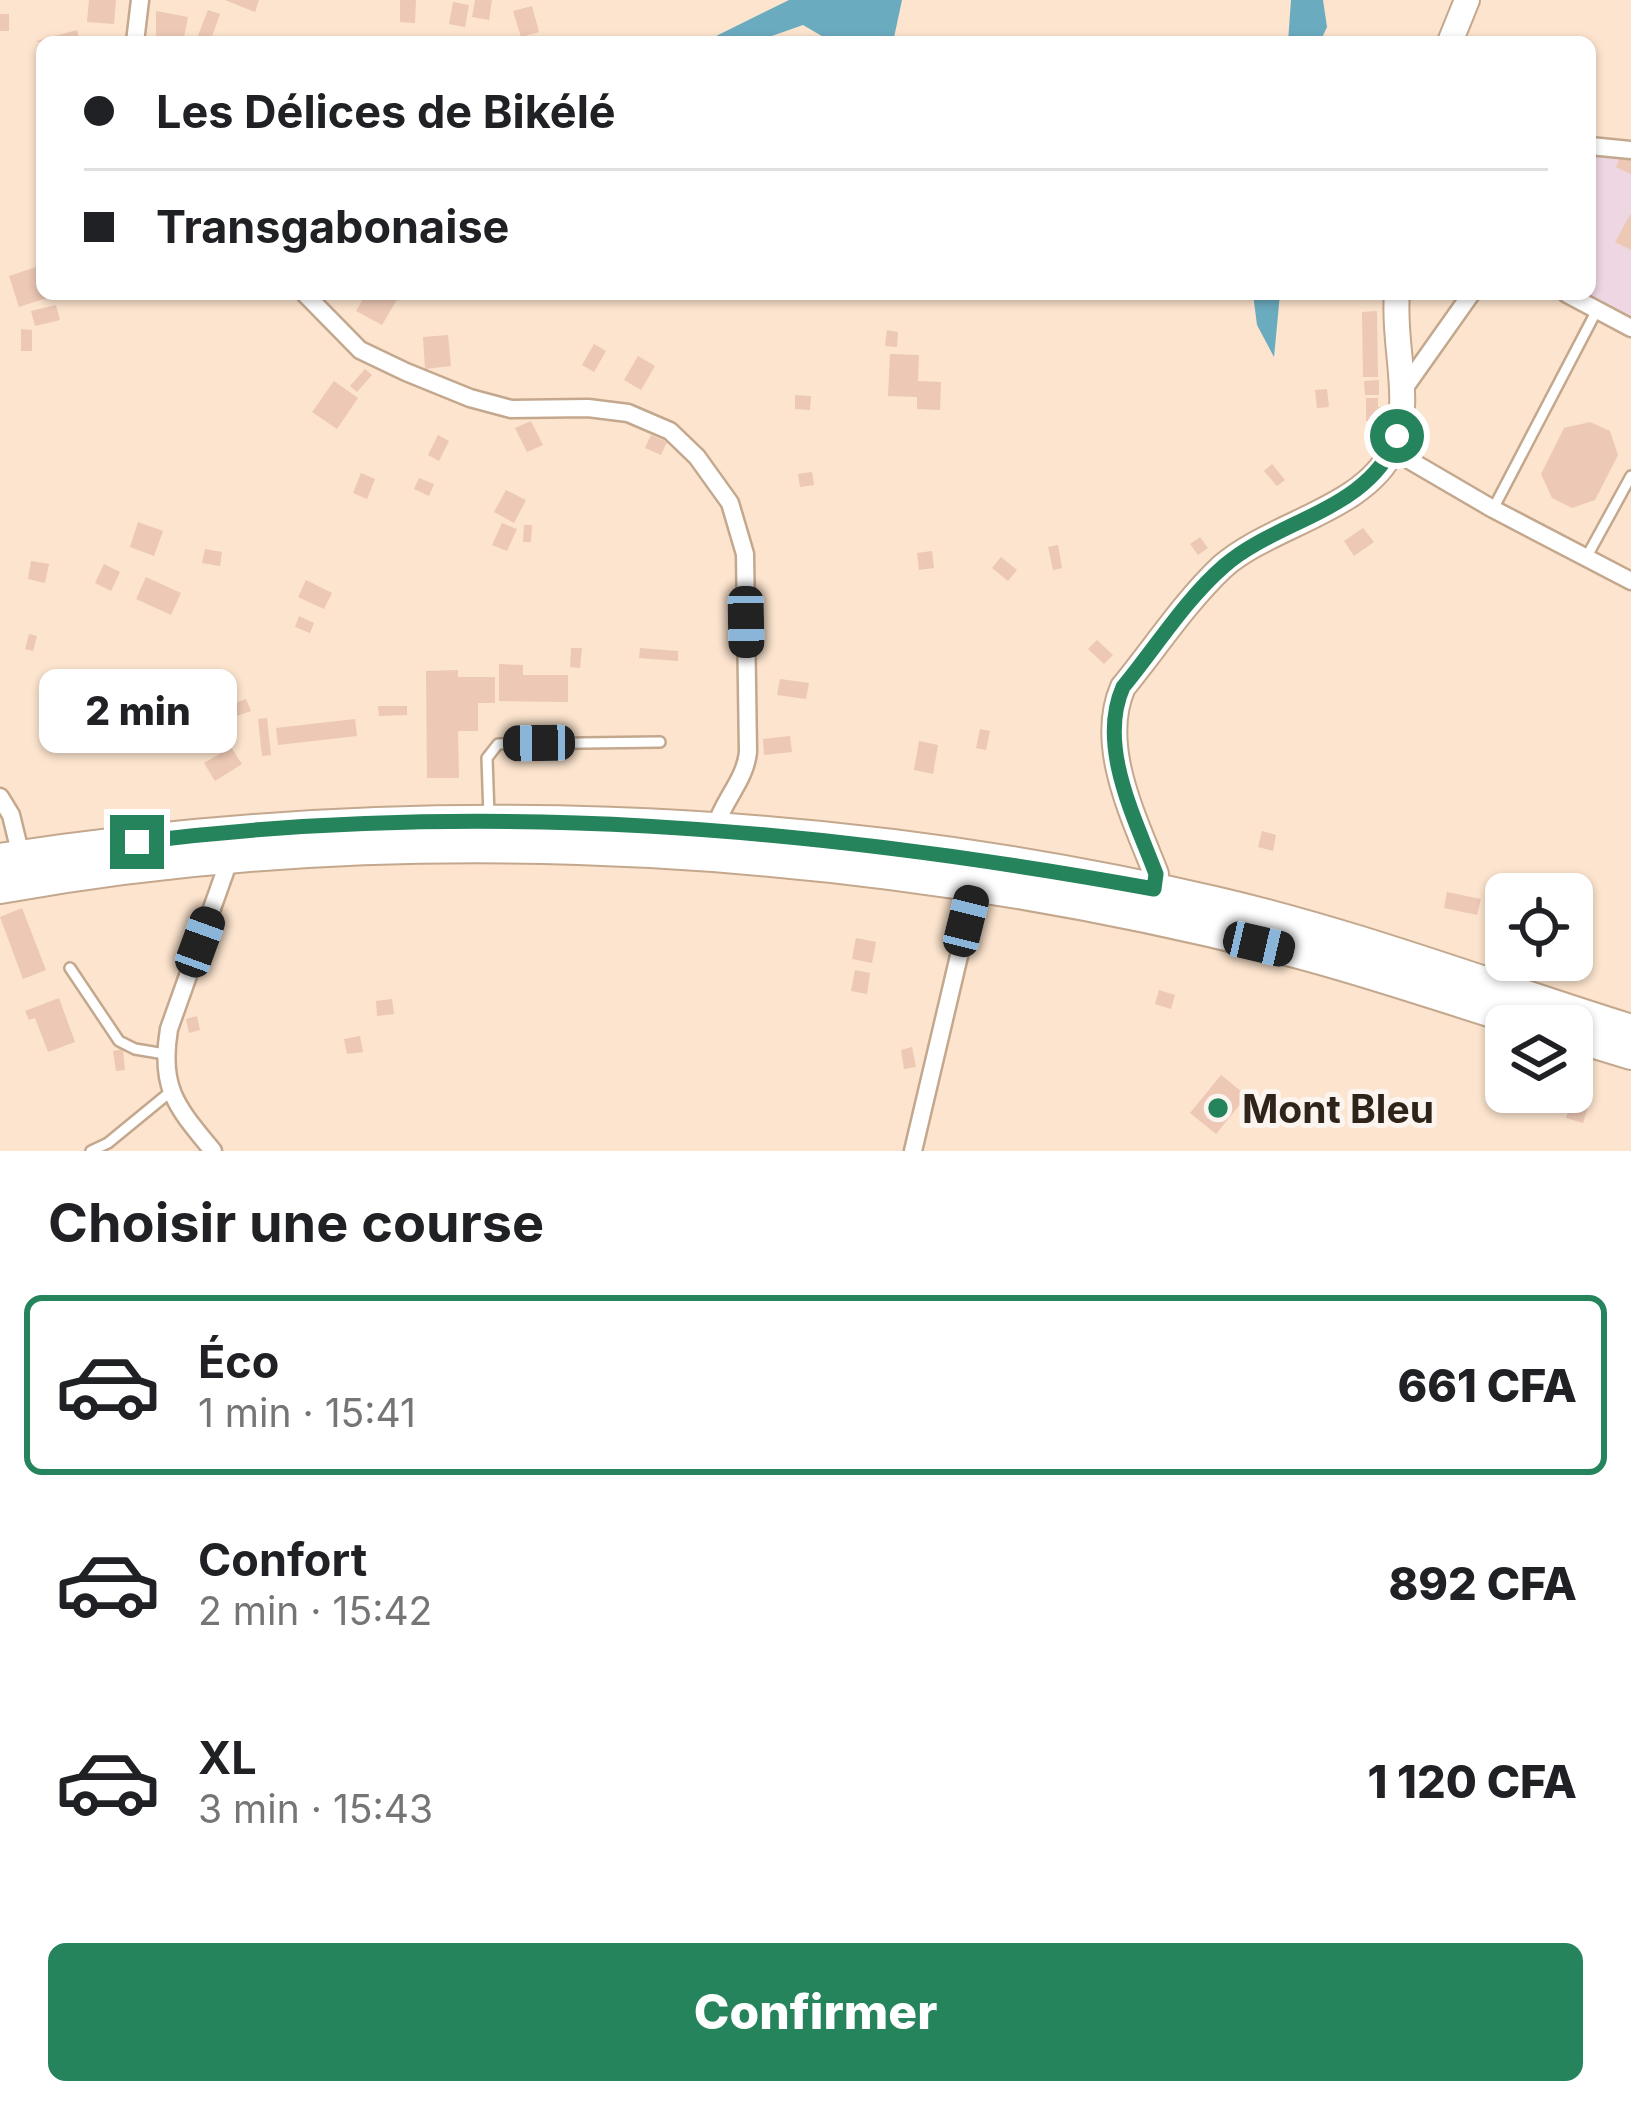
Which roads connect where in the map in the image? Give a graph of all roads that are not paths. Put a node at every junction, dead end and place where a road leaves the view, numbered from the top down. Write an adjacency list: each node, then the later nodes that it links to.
1 (140, 0): 3 (street)
2 (1467, 0): 4 (street)
3 (136, 36)
4 (1452, 36)
5 (1596, 147): 6 (street)
6 (1631, 150)
7 (311, 300): 22 (street)
8 (1397, 300): 13 (street)
9 (1467, 300): 13 (street)
10 (1578, 300): 11 (street)
11 (1597, 310): 12 (street); 16 (lane)
12 (1631, 328)
13 (1401, 394): 14 (street)
14 (1392, 450): 16 (street); 27 (street)
15 (1631, 476): 17 (lane)
16 (1493, 509): 17 (street)
17 (1586, 558): 18 (street)
18 (1631, 581)
19 (660, 742): 21 (lane)
20 (0, 797): 24 (street)
21 (489, 821): 22 (highway); 24 (highway)
22 (715, 828): 27 (highway)
23 (231, 855): 25 (highway); 26 (highway); 32 (street)
24 (10, 858)
25 (0, 887)
26 (974, 889): 27 (highway); 37 (street)
27 (1151, 904): 29 (highway); 30 (highway)
28 (70, 968): 32 (lane)
29 (1485, 1010)
30 (1631, 1030)
31 (1593, 1042): 33 (highway)
32 (164, 1054): 34 (street)
33 (1631, 1054)
34 (169, 1093): 35 (lane); 36 (street)
35 (91, 1151)
36 (213, 1151)
37 (913, 1151)

